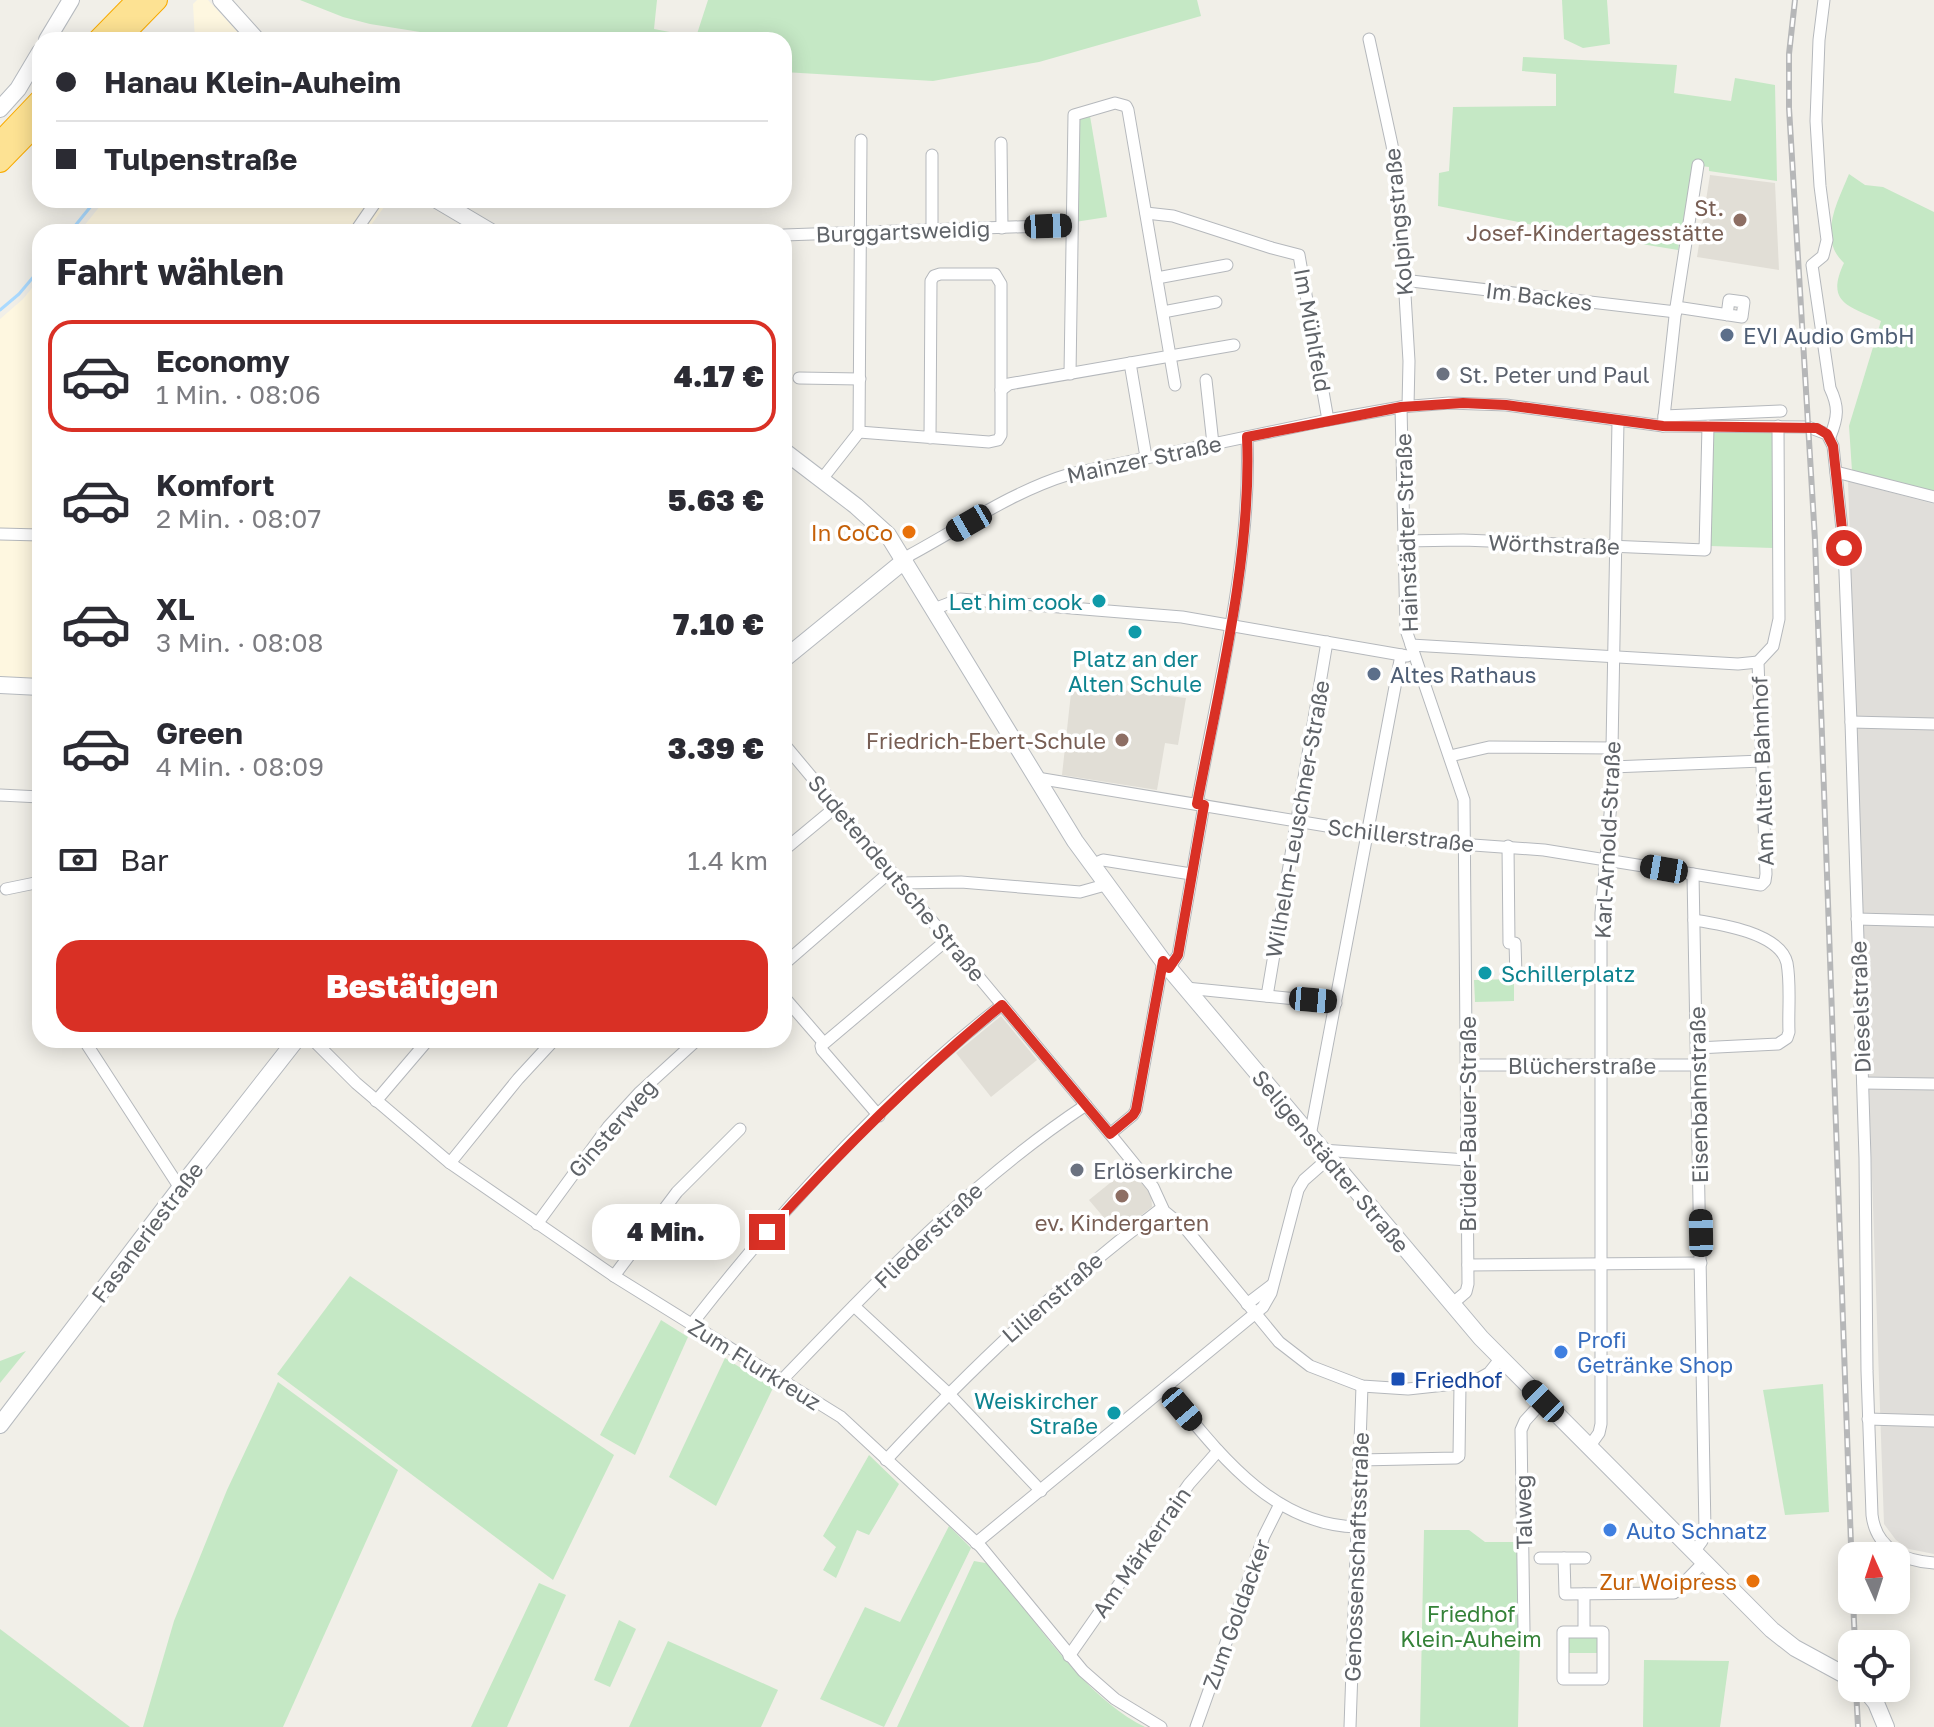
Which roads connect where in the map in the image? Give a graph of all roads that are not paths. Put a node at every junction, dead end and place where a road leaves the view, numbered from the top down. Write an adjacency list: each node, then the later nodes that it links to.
1 (71, 0): 6 (main road)
2 (157, 0): 5 (highway)
3 (221, 0): 9 (main road)
4 (1824, 0): 54 (street, Dieselstraße)
5 (135, 8): 7 (highway); 8 (highway)
6 (52, 32)
7 (107, 32)
8 (122, 32)
9 (250, 32)
10 (1369, 39): 31 (street, Kolpingstraße)
11 (32, 65): 13 (main road)
12 (32, 108): 16 (highway)
13 (0, 109)
14 (32, 129): 19 (highway)
15 (861, 140): 27 (street)
16 (0, 142)
17 (1001, 143): 25 (street)
18 (932, 155): 26 (street)
19 (0, 162)
20 (1698, 165): 33 (street)
21 (450, 208): 23 (main road)
22 (1146, 213): 24 (street); 30 (street); 47 (street, Im Mühlfeld)
23 (478, 224)
24 (1071, 225): 25 (street, Burggartsweidig); 39 (street)
25 (1002, 228): 26 (street, Burggartsweidig)
26 (932, 230): 27 (street, Burggartsweidig)
27 (862, 232): 28 (street, Burggartsweidig); 41 (street)
28 (792, 235)
29 (1227, 265): 30 (street)
30 (1157, 278): 34 (street)
31 (1403, 280): 33 (street, Im Backes); 45 (street, Kolpingstraße)
32 (1216, 302): 34 (street)
33 (1676, 309): 35 (street, Im Backes); 49 (street)
34 (1163, 312): 37 (street)
35 (1727, 315)
36 (1234, 345): 37 (street)
37 (1170, 356): 38 (street); 43 (street)
38 (1130, 363): 39 (street); 58 (street)
39 (1070, 374): 44 (street)
40 (799, 378): 41 (street)
41 (860, 379): 52 (street)
42 (1206, 380): 56 (street)
43 (1175, 385)
44 (1001, 390): 55 (street); 55 (street)
45 (1405, 407): 47 (street, Mainzer Straße); 48 (street, Mainzer Straße); 64 (street, Hainstädter Straße)
46 (1781, 411): 49 (street)
47 (1328, 420): 53 (street, Mainzer Straße)
48 (1618, 421): 49 (street, Mainzer Straße); 65 (street, Karl-Arnold-Straße)
49 (1663, 421): 50 (street)
50 (1708, 426): 51 (street); 65 (street, Wörthstraße)
51 (1778, 426): 54 (street); 74 (street, Am Alten Bahnhof)
52 (859, 432): 55 (street); 60 (street)
53 (1247, 437): 56 (street, Mainzer Straße); 68 (street)
54 (1830, 437): 59 (street, Dieselstraße)
55 (930, 438)
56 (1213, 444): 58 (street, Mainzer Straße)
57 (792, 457): 60 (main road, Seligenstädter Straße)
58 (1146, 457): 66 (street, Mainzer Straße)
59 (1836, 472): 61 (street); 77 (street, Dieselstraße)
60 (822, 479): 66 (main road, Seligenstädter Straße)
61 (1934, 497)
62 (0, 534): 63 (street)
63 (32, 535)
64 (1404, 541): 65 (street, Wörthstraße); 70 (street, Hainstädter Straße)
65 (1616, 546): 73 (street, Karl-Arnold-Straße)
66 (904, 561): 67 (main road, Seligenstädter Straße); 71 (main road)
67 (934, 609): 68 (street); 84 (main road, Seligenstädter Straße)
68 (1230, 625): 69 (street); 87 (street)
69 (1323, 642): 72 (street); 89 (street, Wilhelm-Leuschner-Straße)
70 (1413, 651): 72 (street); 73 (street); 81 (street, Brüder-Bauer-Straße)
71 (792, 652)
72 (1401, 655): 90 (street)
73 (1614, 657): 74 (street); 79 (street, Karl-Arnold-Straße)
74 (1758, 662): 82 (street, Am Alten Bahnhof)
75 (0, 685): 76 (main road)
76 (32, 687)
77 (1851, 722): 78 (street); 104 (street, Dieselstraße)
78 (1934, 724)
79 (1612, 748): 81 (street); 83 (street, Karl-Arnold-Straße)
80 (792, 753): 88 (street, Sudetendeutsche Straße)
81 (1450, 756): 92 (street, Brüder-Bauer-Straße)
82 (1762, 761): 83 (street); 99 (street, Am Alten Bahnhof)
83 (1612, 767): 94 (street, Karl-Arnold-Straße)
84 (1037, 778): 87 (street, Schillerstraße); 95 (main road, Seligenstädter Straße)
85 (0, 795): 86 (street)
86 (32, 797)
87 (1201, 804): 89 (street, Schillerstraße); 97 (street)
88 (837, 806): 91 (street); 96 (street, Sudetendeutsche Straße)
89 (1297, 820): 90 (street, Schillerstraße); 112 (street, Wilhelm-Leuschner-Straße)
90 (1367, 833): 92 (street, Schillerstraße); 113 (street)
91 (792, 843)
92 (1466, 845): 93 (street, Schillerstraße); 124 (street, Brüder-Bauer-Straße)
93 (1508, 846): 94 (street, Schillerstraße); 110 (street)
94 (1605, 859): 98 (street, Schillerstraße); 126 (street, Karl-Arnold-Straße)
95 (1091, 865): 97 (street); 102 (main road, Seligenstädter Straße)
96 (891, 871): 100 (street, Sudetendeutsche Straße); 108 (street)
97 (1191, 874): 109 (street)
98 (1693, 874): 99 (street, Schillerstraße); 105 (street, Eisenbahnstraße)
99 (1765, 881)
100 (900, 883): 102 (street); 107 (street, Sudetendeutsche Straße)
101 (32, 884): 103 (street)
102 (1105, 885): 109 (main road, Seligenstädter Straße)
103 (6, 889)
104 (1857, 919): 106 (street); 127 (street, Dieselstraße)
105 (1694, 920): 123 (street, Eisenbahnstraße); 123 (street)
106 (1934, 921)
107 (948, 939): 114 (street, Sudetendeutsche Straße); 116 (street)
108 (792, 957)
109 (1166, 965): 111 (main road, Seligenstädter Straße); 133 (street)
110 (1516, 975)
111 (1186, 988): 112 (street); 134 (main road, Seligenstädter Straße)
112 (1267, 996): 113 (street)
113 (1336, 1003): 134 (street)
114 (1002, 1005): 130 (street, Sudetendeutsche Straße); 131 (street)
115 (792, 1006): 116 (street)
116 (823, 1042): 131 (street)
117 (91, 1048): 138 (street)
118 (290, 1048): 138 (main road, Fasaneriestraße)
119 (321, 1048): 129 (street, Zum Flurkreuz)
120 (421, 1048): 129 (street)
121 (547, 1048): 137 (street)
122 (688, 1048): 140 (street, Ginsterweg)
123 (1697, 1048): 125 (street, Eisenbahnstraße)
124 (1467, 1065): 126 (street, Blücherstraße); 136 (street, Brüder-Bauer-Straße)
125 (1697, 1065): 126 (street, Blücherstraße); 141 (street, Eisenbahnstraße)
126 (1601, 1066): 142 (street, Karl-Arnold-Straße)
127 (1863, 1083): 128 (street); 156 (street, Dieselstraße)
128 (1934, 1084)
129 (376, 1101): 137 (street, Zum Flurkreuz)
130 (1086, 1105): 133 (street, Sudetendeutsche Straße); 146 (street, Fliederstraße)
131 (879, 1116): 148 (street)
132 (740, 1129): 144 (street)
133 (1110, 1134): 139 (street, Sudetendeutsche Straße)
134 (1310, 1136): 135 (main road, Seligenstädter Straße)
135 (1326, 1154): 136 (street); 145 (main road, Seligenstädter Straße); 147 (street)
136 (1467, 1160): 143 (street, Brüder-Bauer-Straße)
137 (450, 1163): 140 (street, Zum Flurkreuz)
138 (180, 1188): 158 (main road, Fasaneriestraße)
139 (1162, 1208): 147 (street, Sudetendeutsche Straße); 154 (street, Lilienstraße)
140 (537, 1224): 144 (street, Zum Flurkreuz)
141 (1701, 1263): 142 (street); 167 (street, Eisenbahnstraße)
142 (1601, 1264): 143 (street); 159 (street, Karl-Arnold-Straße)
143 (1468, 1265): 145 (street, Brüder-Bauer-Straße)
144 (614, 1276): 148 (street, Zum Flurkreuz)
145 (1452, 1304): 149 (main road, Seligenstädter Straße)
146 (854, 1306): 150 (street, Fliederstraße); 154 (street)
147 (1251, 1309): 152 (street, Sudetendeutsche Straße); 153 (street)
148 (691, 1325): 150 (street, Zum Flurkreuz)
149 (1501, 1358): 151 (street, Sudetendeutsche Straße); 155 (main road, Seligenstädter Straße)
150 (782, 1380): 161 (street, Zum Flurkreuz)
151 (1460, 1385): 152 (street, Sudetendeutsche Straße); 162 (street)
152 (1362, 1386): 162 (street, Genossenschaftsstraße)
153 (1165, 1388): 160 (street); 163 (street)
154 (949, 1394): 161 (street, Lilienstraße); 163 (street)
155 (1543, 1401): 159 (main road, Seligenstädter Straße); 173 (street, Talweg)
156 (1868, 1419): 157 (street); 171 (street, Dieselstraße)
157 (1934, 1421)
158 (0, 1425)
159 (1589, 1447): 167 (main road, Seligenstädter Straße)
160 (1218, 1451): 164 (street); 175 (street, Am Märkerrain)
161 (886, 1460): 166 (street, Zum Flurkreuz)
162 (1359, 1460): 165 (street, Genossenschaftsstraße)
163 (1041, 1491): 166 (street)
164 (1280, 1504): 165 (street); 179 (street, Zum Goldacker)
165 (1357, 1527): 180 (street, Genossenschaftsstraße)
166 (976, 1543): 175 (street, Zum Flurkreuz)
167 (1699, 1557): 172 (street); 176 (main road, Seligenstädter Straße)
168 (1540, 1558): 169 (street)
169 (1564, 1558): 170 (street); 172 (street)
170 (1585, 1558)
171 (1934, 1563)
172 (1584, 1594): 174 (street)
173 (1524, 1630)
174 (1584, 1632): 174 (street)
175 (1069, 1656): 178 (street, Zum Flurkreuz)
176 (1838, 1671)
177 (1875, 1702): 181 (main road)
178 (1161, 1727)
179 (1196, 1727)
180 (1350, 1727)
181 (1886, 1727)

